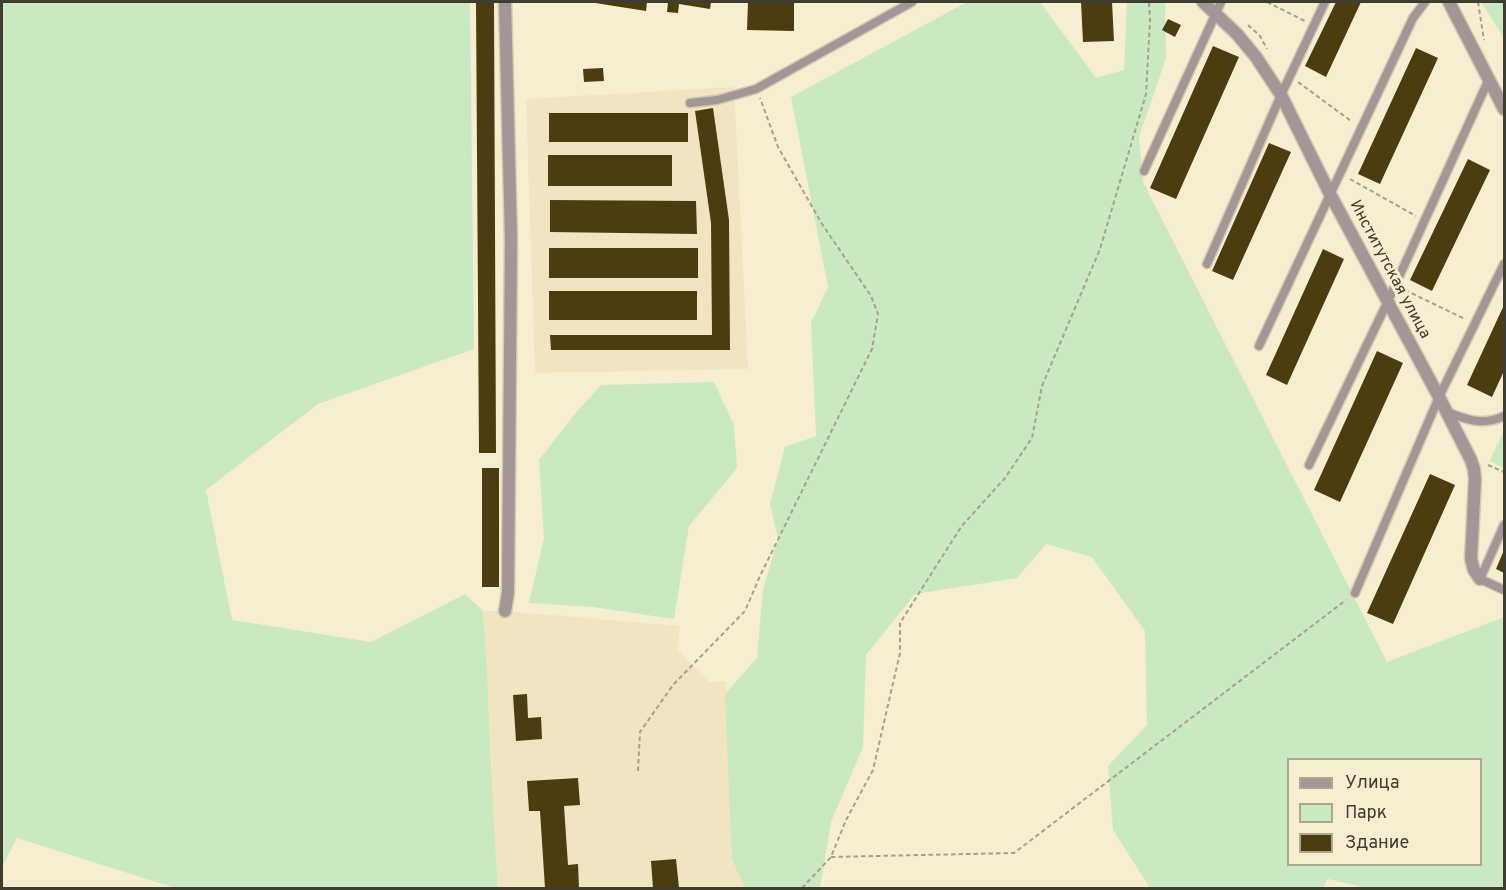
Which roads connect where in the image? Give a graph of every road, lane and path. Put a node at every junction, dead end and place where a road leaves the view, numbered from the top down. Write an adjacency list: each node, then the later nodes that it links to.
1 (505, 2): 39 (street)
2 (912, 2): 14 (lane)
3 (1149, 2): 41 (path)
4 (1203, 2): 10 (street, Институтская улица)
5 (1221, 2): 10 (lane)
6 (1268, 2): 11 (path)
7 (1325, 2): 11 (lane)
8 (1425, 2): 18 (lane)
9 (1449, 2): 13 (street)
10 (1215, 14): 15 (street, Институтская улица); 19 (lane)
11 (1314, 25): 12 (lane)
12 (1289, 76): 15 (lane); 18 (path)
13 (1489, 79): 17 (street); 22 (lane)
14 (756, 89): 16 (lane); 40 (path)
15 (1281, 95): 21 (street, Институтская улица); 23 (lane)
16 (690, 103)
17 (1504, 109)
18 (1361, 128): 20 (lane)
19 (1144, 171)
20 (1340, 173): 21 (lane); 22 (path)
21 (1330, 194): 26 (street, Институтская улица); 28 (lane)
22 (1424, 221): 25 (lane)
23 (1207, 264)
24 (1504, 264): 27 (lane)
25 (1395, 285): 26 (lane); 27 (path)
26 (1388, 301): 29 (street, Институтская улица); 32 (lane)
27 (1475, 324): 29 (lane)
28 (1259, 346)
29 (1437, 394): 30 (street, Институтская улица); 38 (lane)
30 (1447, 412): 31 (lane); 36 (street, Институтская улица)
31 (1504, 416)
32 (1309, 465)
33 (1488, 465): 34 (path)
34 (1504, 472)
35 (1504, 525): 36 (lane)
36 (1480, 579): 37 (lane)
37 (1504, 590)
38 (1355, 594): 41 (path)
39 (505, 611)
40 (638, 771)
41 (831, 857): 42 (path)
42 (802, 888)

